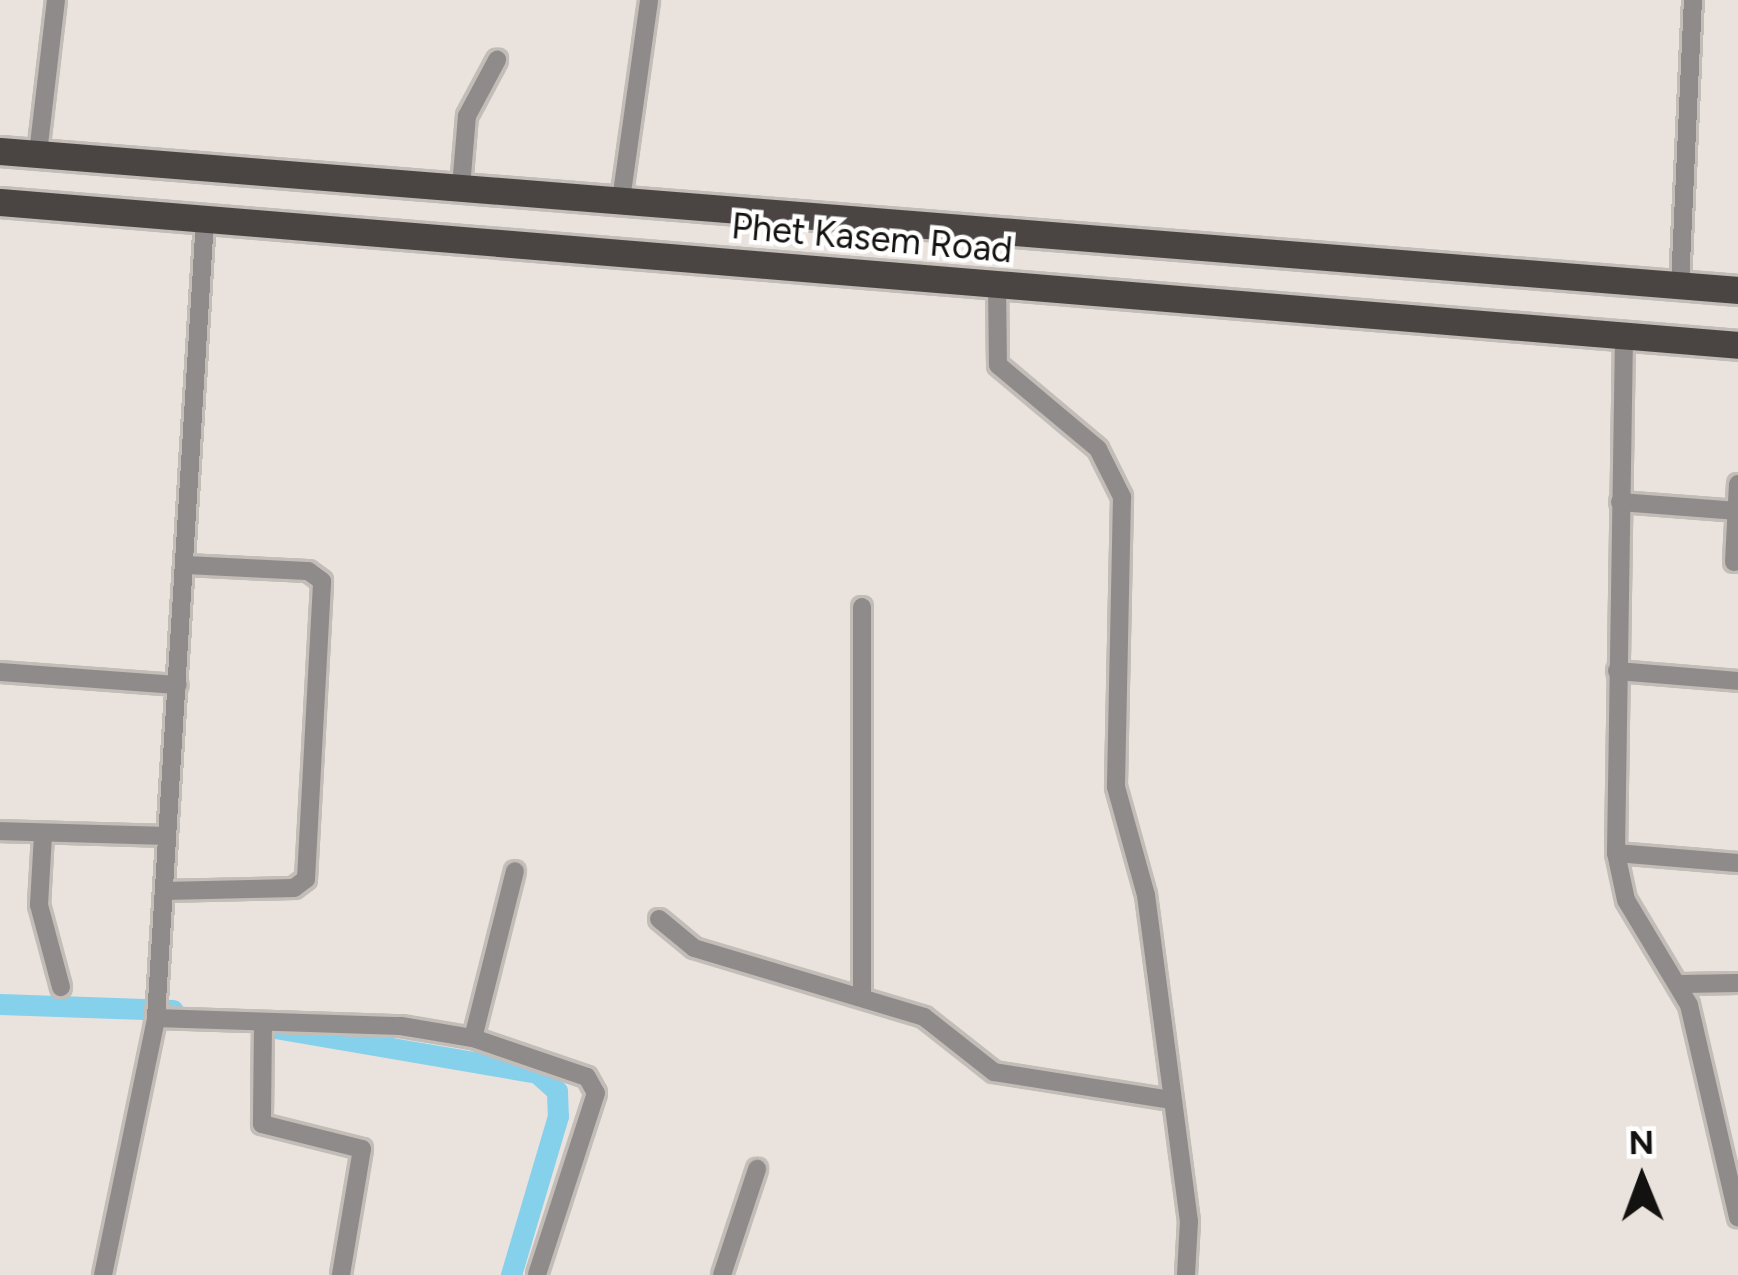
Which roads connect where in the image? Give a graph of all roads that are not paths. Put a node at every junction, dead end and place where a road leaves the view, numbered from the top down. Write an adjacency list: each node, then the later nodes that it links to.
1 (56, 0): 6 (street)
2 (649, 0): 8 (street)
3 (1693, 0): 12 (street)
4 (497, 60): 7 (street)
5 (0, 151): 6 (main road, Phet Kasem Road)
6 (38, 154): 7 (main road, Phet Kasem Road)
7 (461, 187): 8 (main road, Phet Kasem Road)
8 (621, 200): 12 (main road, Phet Kasem Road)
9 (0, 202): 10 (main road, Phet Kasem Road)
10 (205, 219): 11 (main road, Phet Kasem Road); 20 (street)
11 (997, 284): 14 (main road, Phet Kasem Road); 41 (street)
12 (1680, 285): 13 (main road, Phet Kasem Road)
13 (1738, 290)
14 (1624, 337): 15 (main road, Phet Kasem Road); 17 (street)
15 (1738, 345)
16 (1738, 484): 18 (street)
17 (1620, 502): 18 (street); 22 (street)
18 (1737, 511): 19 (street)
19 (1734, 562)
20 (185, 566): 25 (street); 32 (street)
21 (862, 607): 37 (street)
22 (1617, 671): 24 (street); 29 (street)
23 (0, 672): 25 (street)
24 (1738, 681)
25 (178, 686): 28 (street)
26 (0, 831): 27 (street)
27 (43, 835): 28 (street); 36 (street)
28 (167, 836): 32 (street)
29 (1616, 853): 30 (street); 35 (street)
30 (1738, 863)
31 (515, 871): 40 (street)
32 (164, 891): 38 (street)
33 (658, 919): 37 (street)
34 (1738, 983): 35 (street)
35 (1682, 984): 42 (street)
36 (61, 987)
37 (862, 996): 41 (street)
38 (156, 1012): 39 (street); 46 (street)
39 (263, 1022): 40 (street); 47 (street)
40 (472, 1038): 48 (street)
41 (1172, 1100): 50 (street)
42 (1716, 1118): 43 (street); 45 (street)
43 (1738, 1118)
44 (757, 1169): 49 (street)
45 (1738, 1217)
46 (103, 1275)
47 (341, 1275)
48 (536, 1275)
49 (722, 1275)
50 (1186, 1275)

